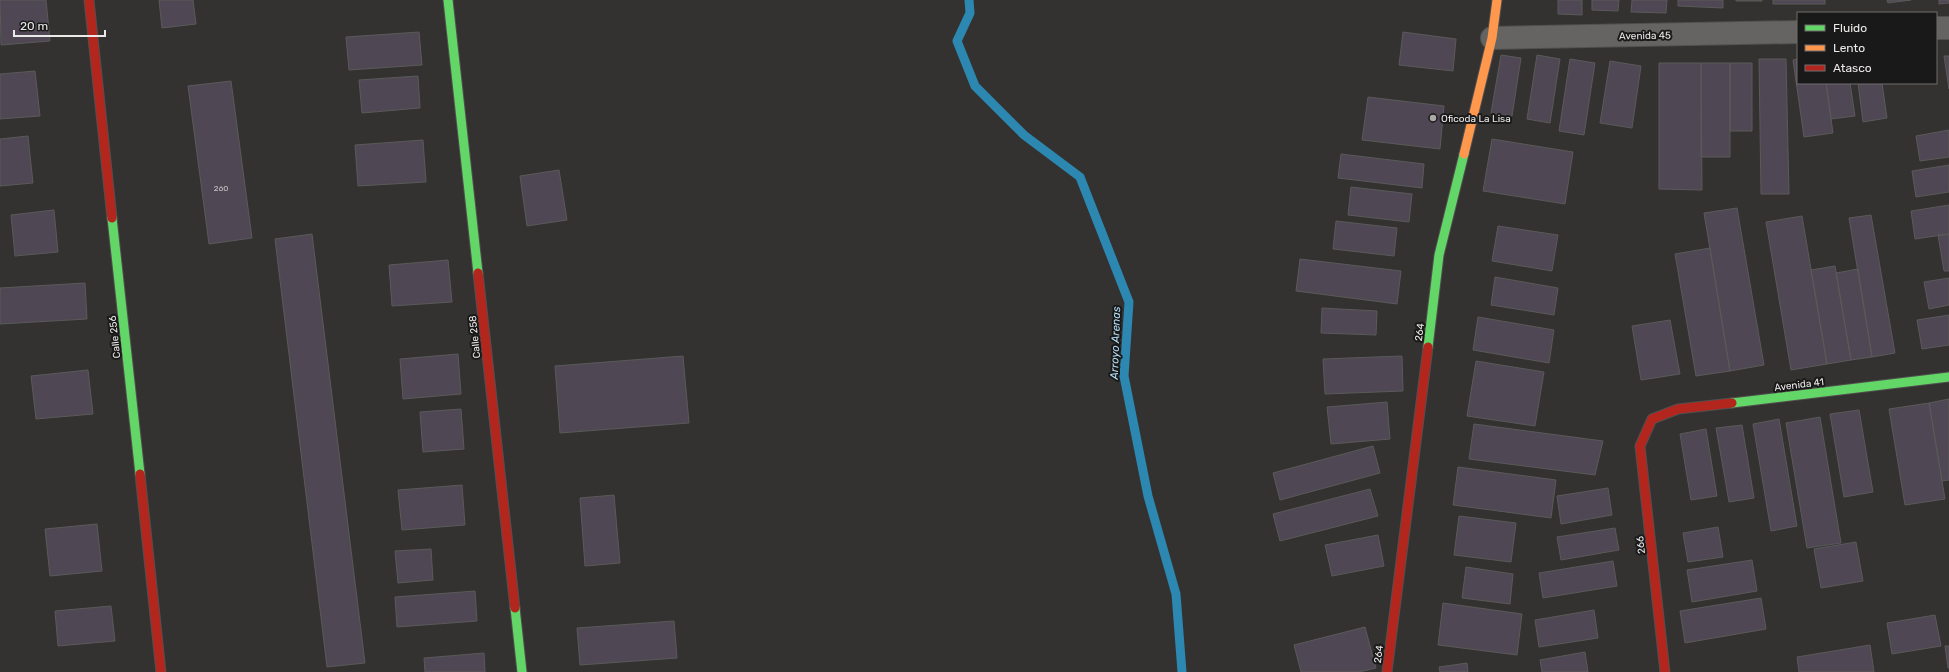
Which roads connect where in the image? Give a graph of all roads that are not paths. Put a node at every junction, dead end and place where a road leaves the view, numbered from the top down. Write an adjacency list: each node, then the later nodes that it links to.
1 (89, 0): 10 (street, Calle 256)
2 (448, 0): 11 (street, Calle 258)
3 (1497, 0): 7 (street, 264)
4 (1937, 28): 5 (street)
5 (1949, 28)
6 (1797, 32): 7 (street, Avenida 45)
7 (1492, 38): 12 (street, 264)
8 (1949, 377): 9 (street, Avenida 41)
9 (1652, 419): 13 (street, 266)
10 (160, 672)
11 (522, 672)
12 (1387, 672)
13 (1665, 672)

